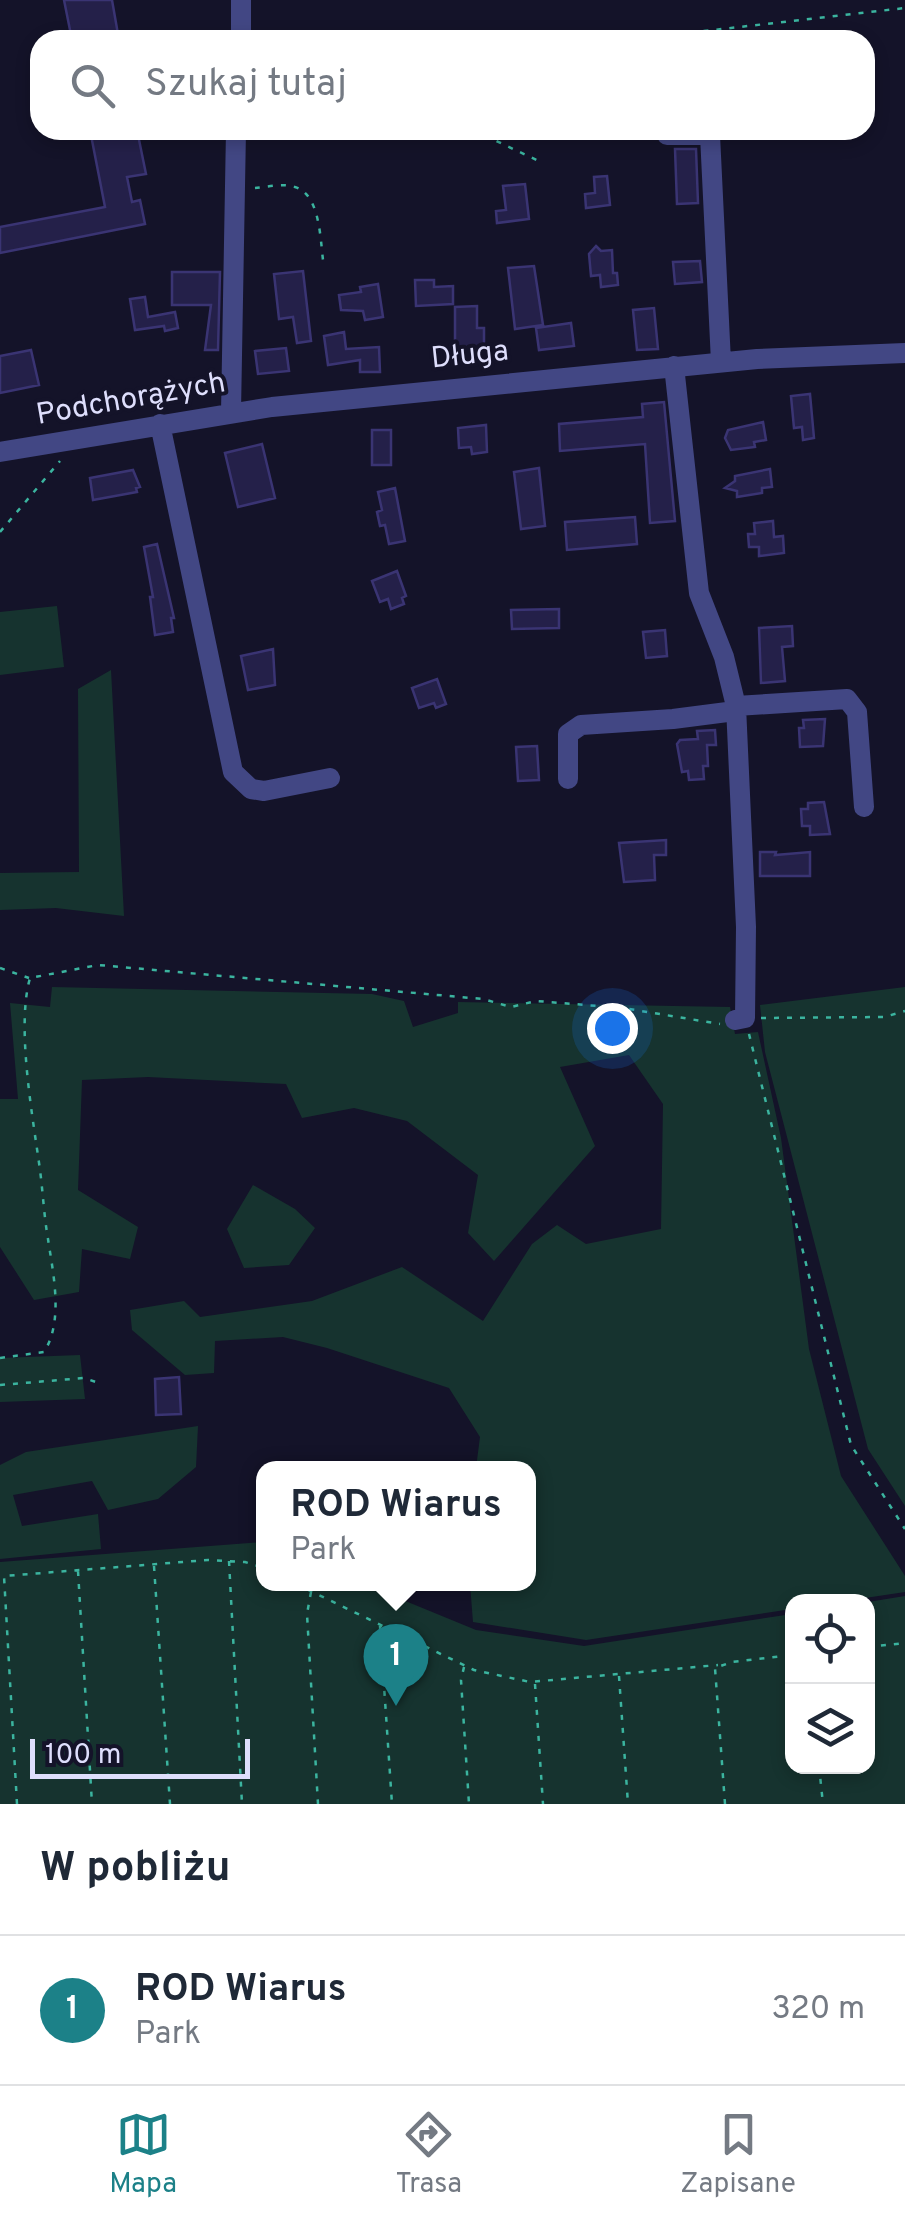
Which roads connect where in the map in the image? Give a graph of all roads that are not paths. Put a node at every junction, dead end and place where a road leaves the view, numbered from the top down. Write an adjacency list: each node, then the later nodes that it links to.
1 (241, 0): 2 (street)
2 (241, 30)
3 (235, 140): 9 (street)
4 (710, 140): 6 (street)
5 (905, 354): 6 (street, Długa)
6 (721, 362): 7 (street, Długa)
7 (674, 366): 8 (street, Długa); 12 (street)
8 (272, 407): 9 (street, Podchorążych)
9 (231, 412): 10 (street, Podchorążych)
10 (160, 424): 11 (street, Podchorążych); 13 (street)
11 (0, 452)
12 (735, 709): 14 (street); 15 (street); 16 (street)
13 (330, 778)
14 (568, 779)
15 (864, 807)
16 (742, 1013)

